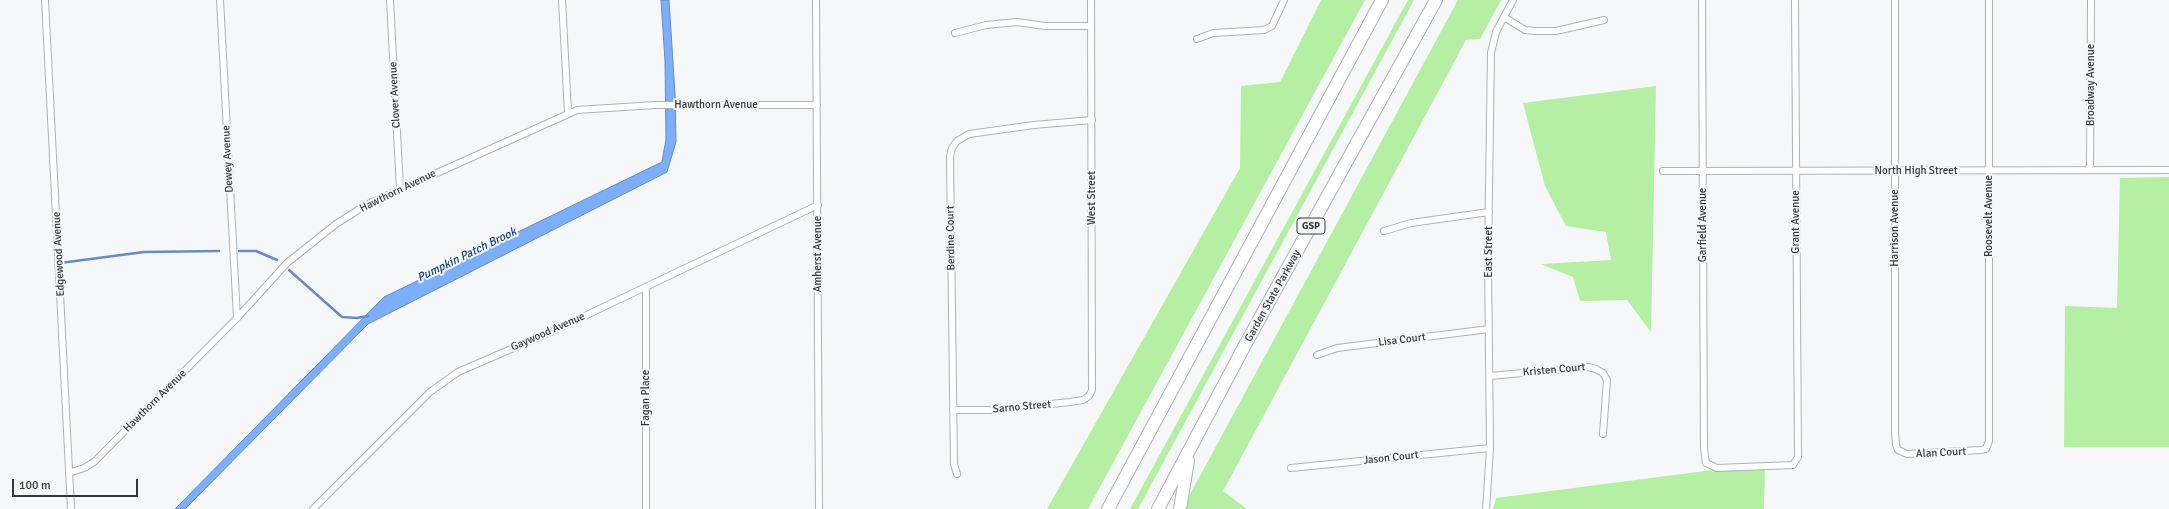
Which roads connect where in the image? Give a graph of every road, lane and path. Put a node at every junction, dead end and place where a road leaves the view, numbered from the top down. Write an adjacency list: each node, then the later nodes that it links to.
1 (45, 0): 49 (street, Edgewood Avenue)
2 (220, 0): 36 (street, Dewey Avenue)
3 (390, 0): 31 (street, Clover Avenue)
4 (562, 0): 22 (street)
5 (816, 0): 21 (street, Amherst Avenue)
6 (1091, 0): 18 (street, West Street)
7 (1284, 0): 20 (street)
8 (1382, 0): 55 (highway)
9 (1436, 0): 47 (highway, Garden State Parkway / GSP)
10 (1514, 0): 16 (street, East Street)
11 (1702, 0): 28 (street, Garfield Avenue)
12 (1795, 0): 29 (street, Grant Avenue)
13 (1896, 0): 30 (street, Harrison Avenue)
14 (1989, 0): 24 (street, Roosevelt Avenue)
15 (2091, 0): 25 (street, Broadway Avenue)
16 (1504, 17): 17 (street); 33 (street, East Street)
17 (1604, 20)
18 (1091, 26): 19 (street); 23 (street, West Street)
19 (955, 33)
20 (1197, 39)
21 (817, 106): 22 (street, Hawthorn Avenue); 32 (street, Amherst Avenue)
22 (568, 112): 31 (street, Hawthorn Avenue)
23 (1092, 120): 40 (street, West Street); 41 (street, Berdine Court)
24 (1989, 170): 25 (street, North High Street); 30 (street, North High Street); 43 (street, Roosevelt Avenue)
25 (2090, 170): 26 (street, North High Street)
26 (2169, 170)
27 (1663, 171): 28 (street, North High Street)
28 (1702, 171): 29 (street, North High Street); 46 (street, Garfield Avenue)
29 (1796, 171): 30 (street, North High Street); 46 (street, Grant Avenue)
30 (1895, 171): 42 (street, Harrison Avenue)
31 (400, 189): 36 (street, Hawthorn Avenue)
32 (818, 206): 35 (street, Gaywood Avenue); 54 (street, Amherst Avenue)
33 (1489, 212): 34 (street); 37 (street, East Street)
34 (1384, 231)
35 (646, 287): 52 (street, Gaywood Avenue); 53 (street, Fagan Place)
36 (237, 318): 49 (street, Hawthorn Avenue)
37 (1489, 329): 38 (street, Lisa Court); 39 (street, East Street)
38 (1317, 355)
39 (1490, 376): 44 (street, Kristen Court); 45 (street, East Street)
40 (1089, 396): 41 (street, Sarno Street)
41 (953, 410): 50 (street, Berdine Court)
42 (1895, 431): 43 (street, Alan Court)
43 (1989, 432)
44 (1603, 434)
45 (1490, 448): 48 (street, Jason Court); 58 (street, East Street)
46 (1704, 449)
47 (1189, 453): 56 (highway, Garden State Parkway / GSP); 57 (highway)
48 (1291, 468)
49 (69, 474): 51 (street, Edgewood Avenue)
50 (957, 474)
51 (71, 509)
52 (313, 509)
53 (646, 509)
54 (819, 509)
55 (1108, 509)
56 (1158, 509)
57 (1180, 509)
58 (1486, 509)

